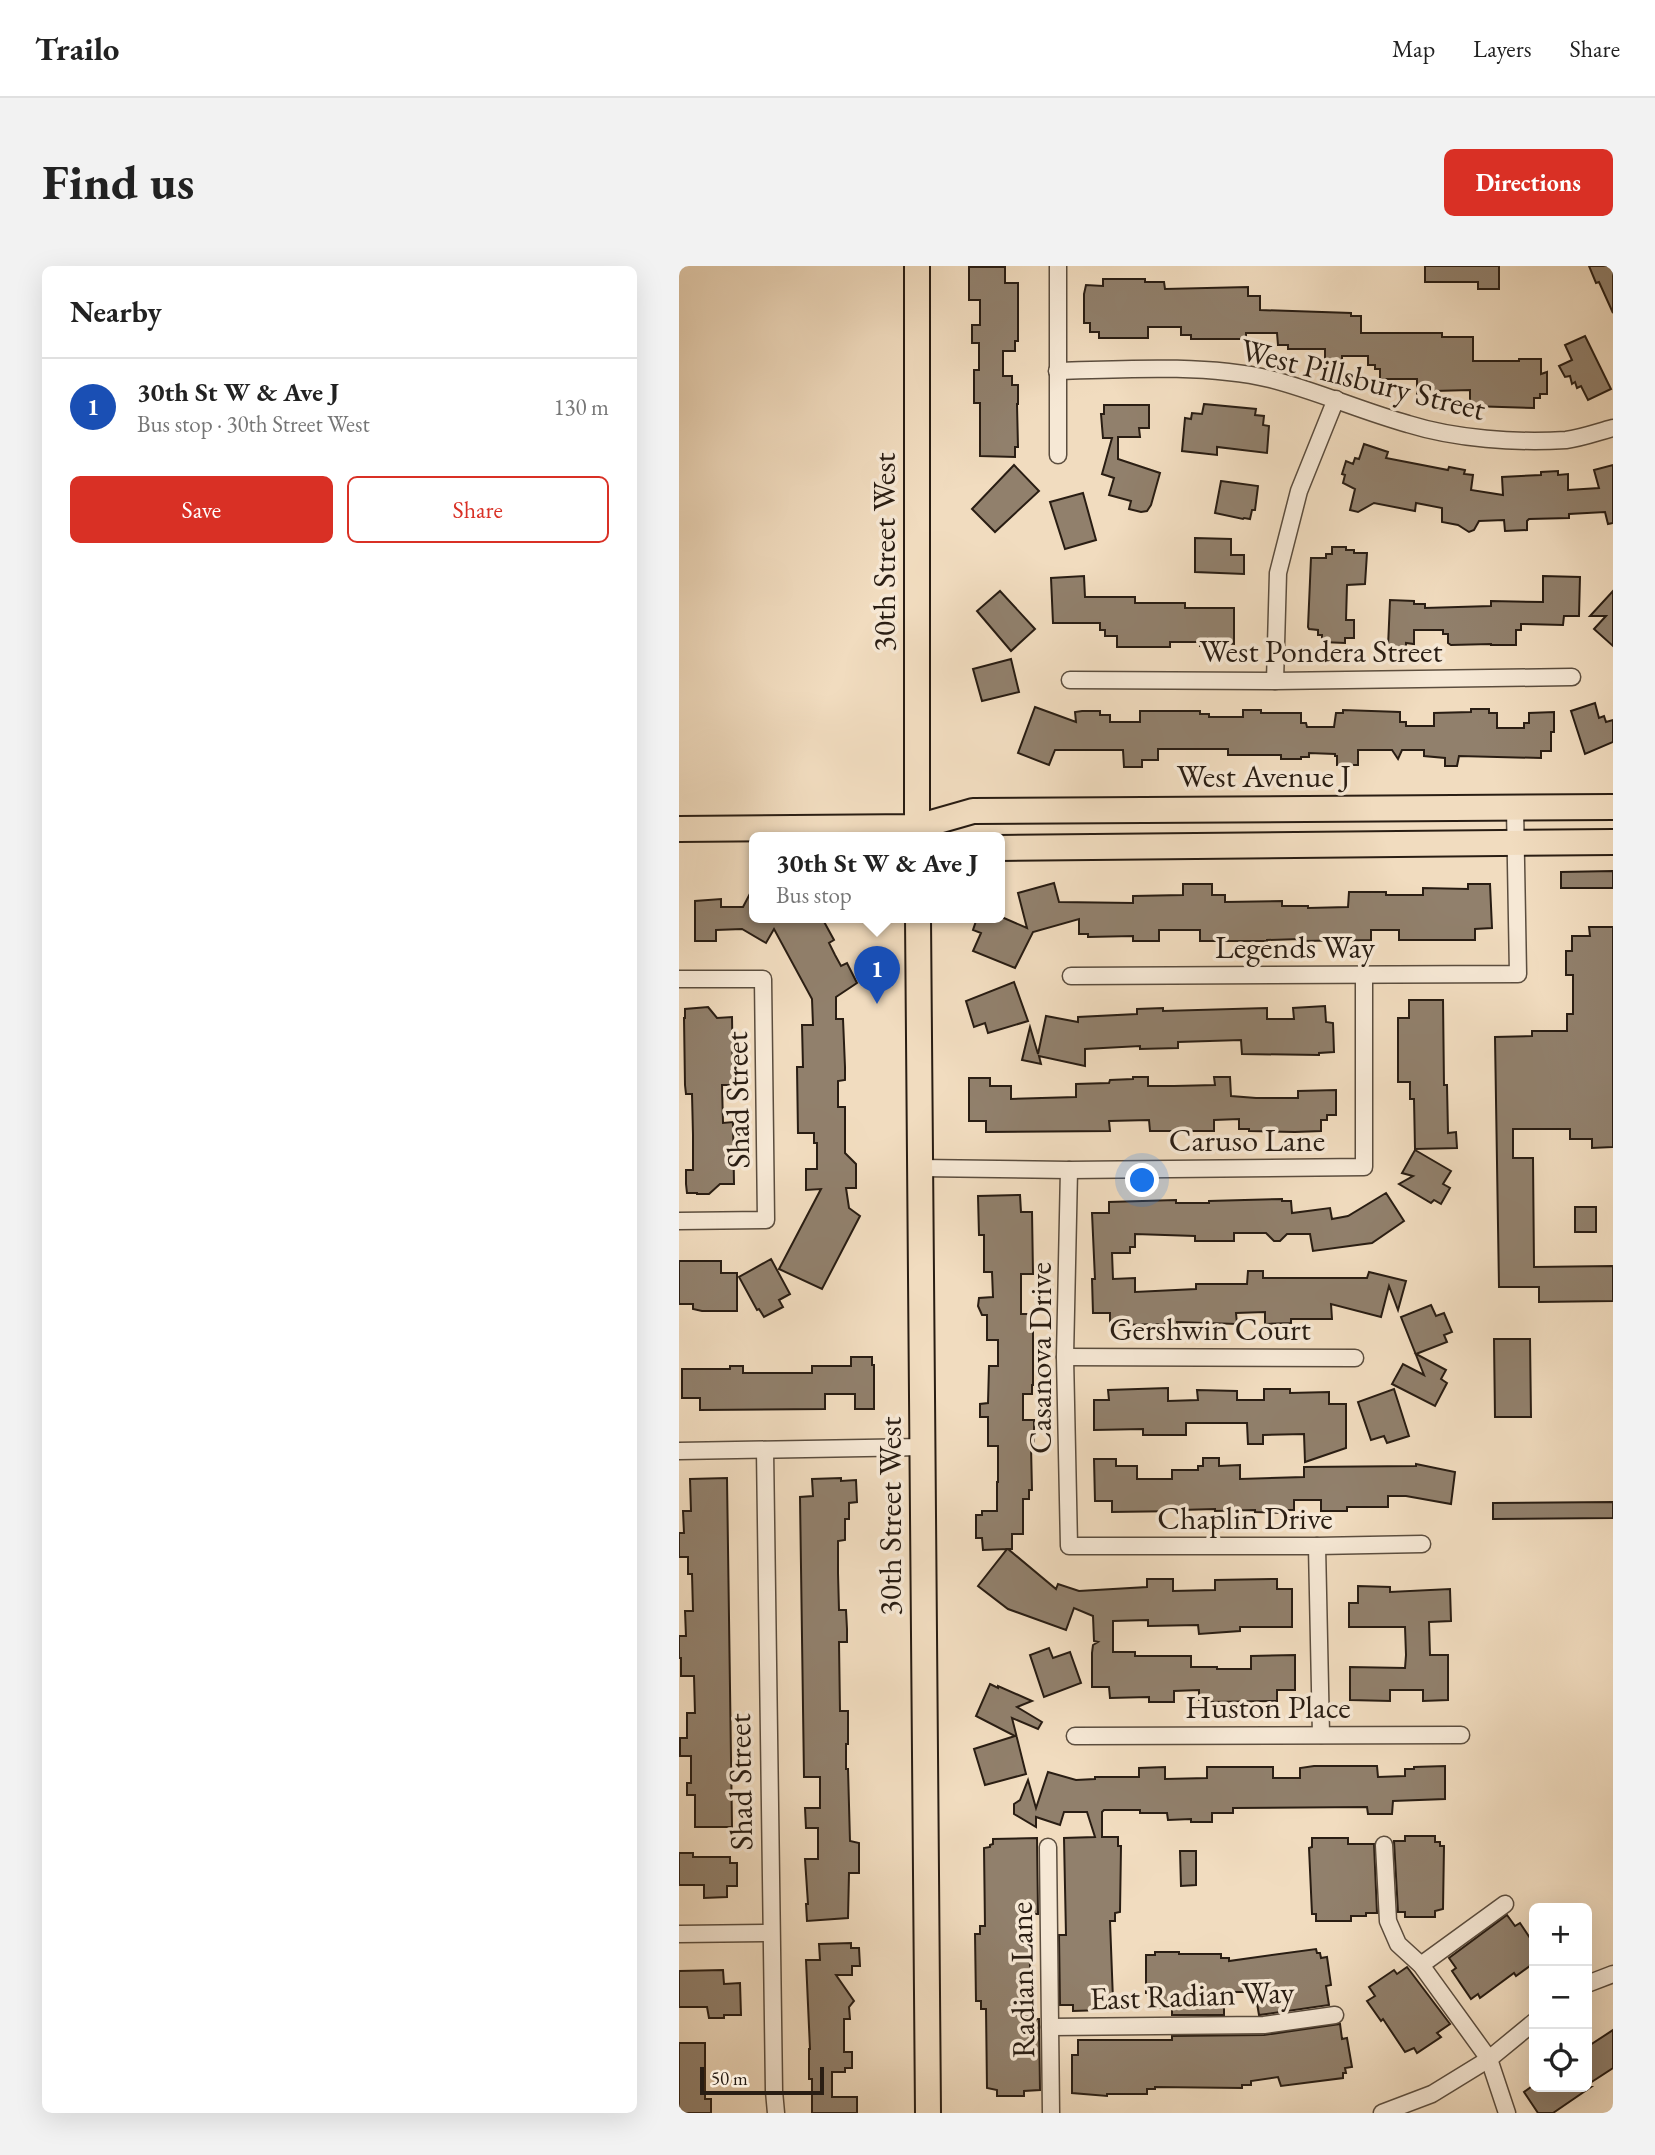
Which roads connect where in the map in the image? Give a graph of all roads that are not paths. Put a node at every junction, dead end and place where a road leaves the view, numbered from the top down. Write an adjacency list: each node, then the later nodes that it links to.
1 (917, 266): 13 (main road, 30th Street West)
2 (1058, 266): 3 (street)
3 (1057, 371): 4 (street, West Pillsbury Street); 6 (street)
4 (1336, 399): 5 (street, West Pillsbury Street); 9 (street)
5 (1613, 428)
6 (1058, 454)
7 (1572, 677): 9 (street, West Pondera Street)
8 (1070, 680): 9 (street, West Pondera Street)
9 (1275, 681)
10 (1613, 807): 11 (main road, West Avenue J)
11 (1515, 808): 13 (main road, West Avenue J); 14 (street)
12 (679, 829): 13 (main road, West Avenue J)
13 (917, 832)
14 (1515, 842): 15 (main road); 16 (main road); 18 (street, Legends Way)
15 (1613, 842)
16 (1005, 848)
17 (918, 923): 21 (main road, 30th Street West)
18 (1364, 975): 19 (street, Legends Way); 22 (street, Caruso Lane)
19 (1071, 976)
20 (679, 979): 23 (street, Shad Street)
21 (920, 1168): 22 (street, Caruso Lane); 26 (main road, 30th Street West)
22 (1069, 1170): 24 (street, Casanova Drive)
23 (679, 1221)
24 (1065, 1357): 25 (street, Gershwin Court); 30 (street, Casanova Drive)
25 (1355, 1357)
26 (923, 1447): 27 (street); 48 (main road, 30th Street West)
27 (765, 1450): 28 (street); 38 (street, Shad Street)
28 (679, 1451)
29 (1422, 1544): 31 (street, Chaplin Drive)
30 (1069, 1546): 31 (street, Chaplin Drive)
31 (1317, 1546): 32 (street)
32 (1321, 1735): 33 (street, Huston Place); 34 (street, Huston Place)
33 (1461, 1735)
34 (1075, 1736)
35 (1384, 1845): 40 (street)
36 (1048, 1847): 45 (street, Radian Lane)
37 (1506, 1904): 40 (street)
38 (770, 1933): 39 (street); 47 (street, Shad Street)
39 (679, 1934)
40 (1422, 1965): 46 (street)
41 (1613, 1974): 42 (street)
42 (1592, 1982)
43 (1335, 2015): 45 (street, East Radian Way)
44 (1529, 2026): 46 (street)
45 (1050, 2027): 49 (street, Radian Lane)
46 (1489, 2059): 50 (street); 51 (street)
47 (776, 2113)
48 (928, 2113)
49 (1051, 2113)
50 (1383, 2113)
51 (1507, 2113)

